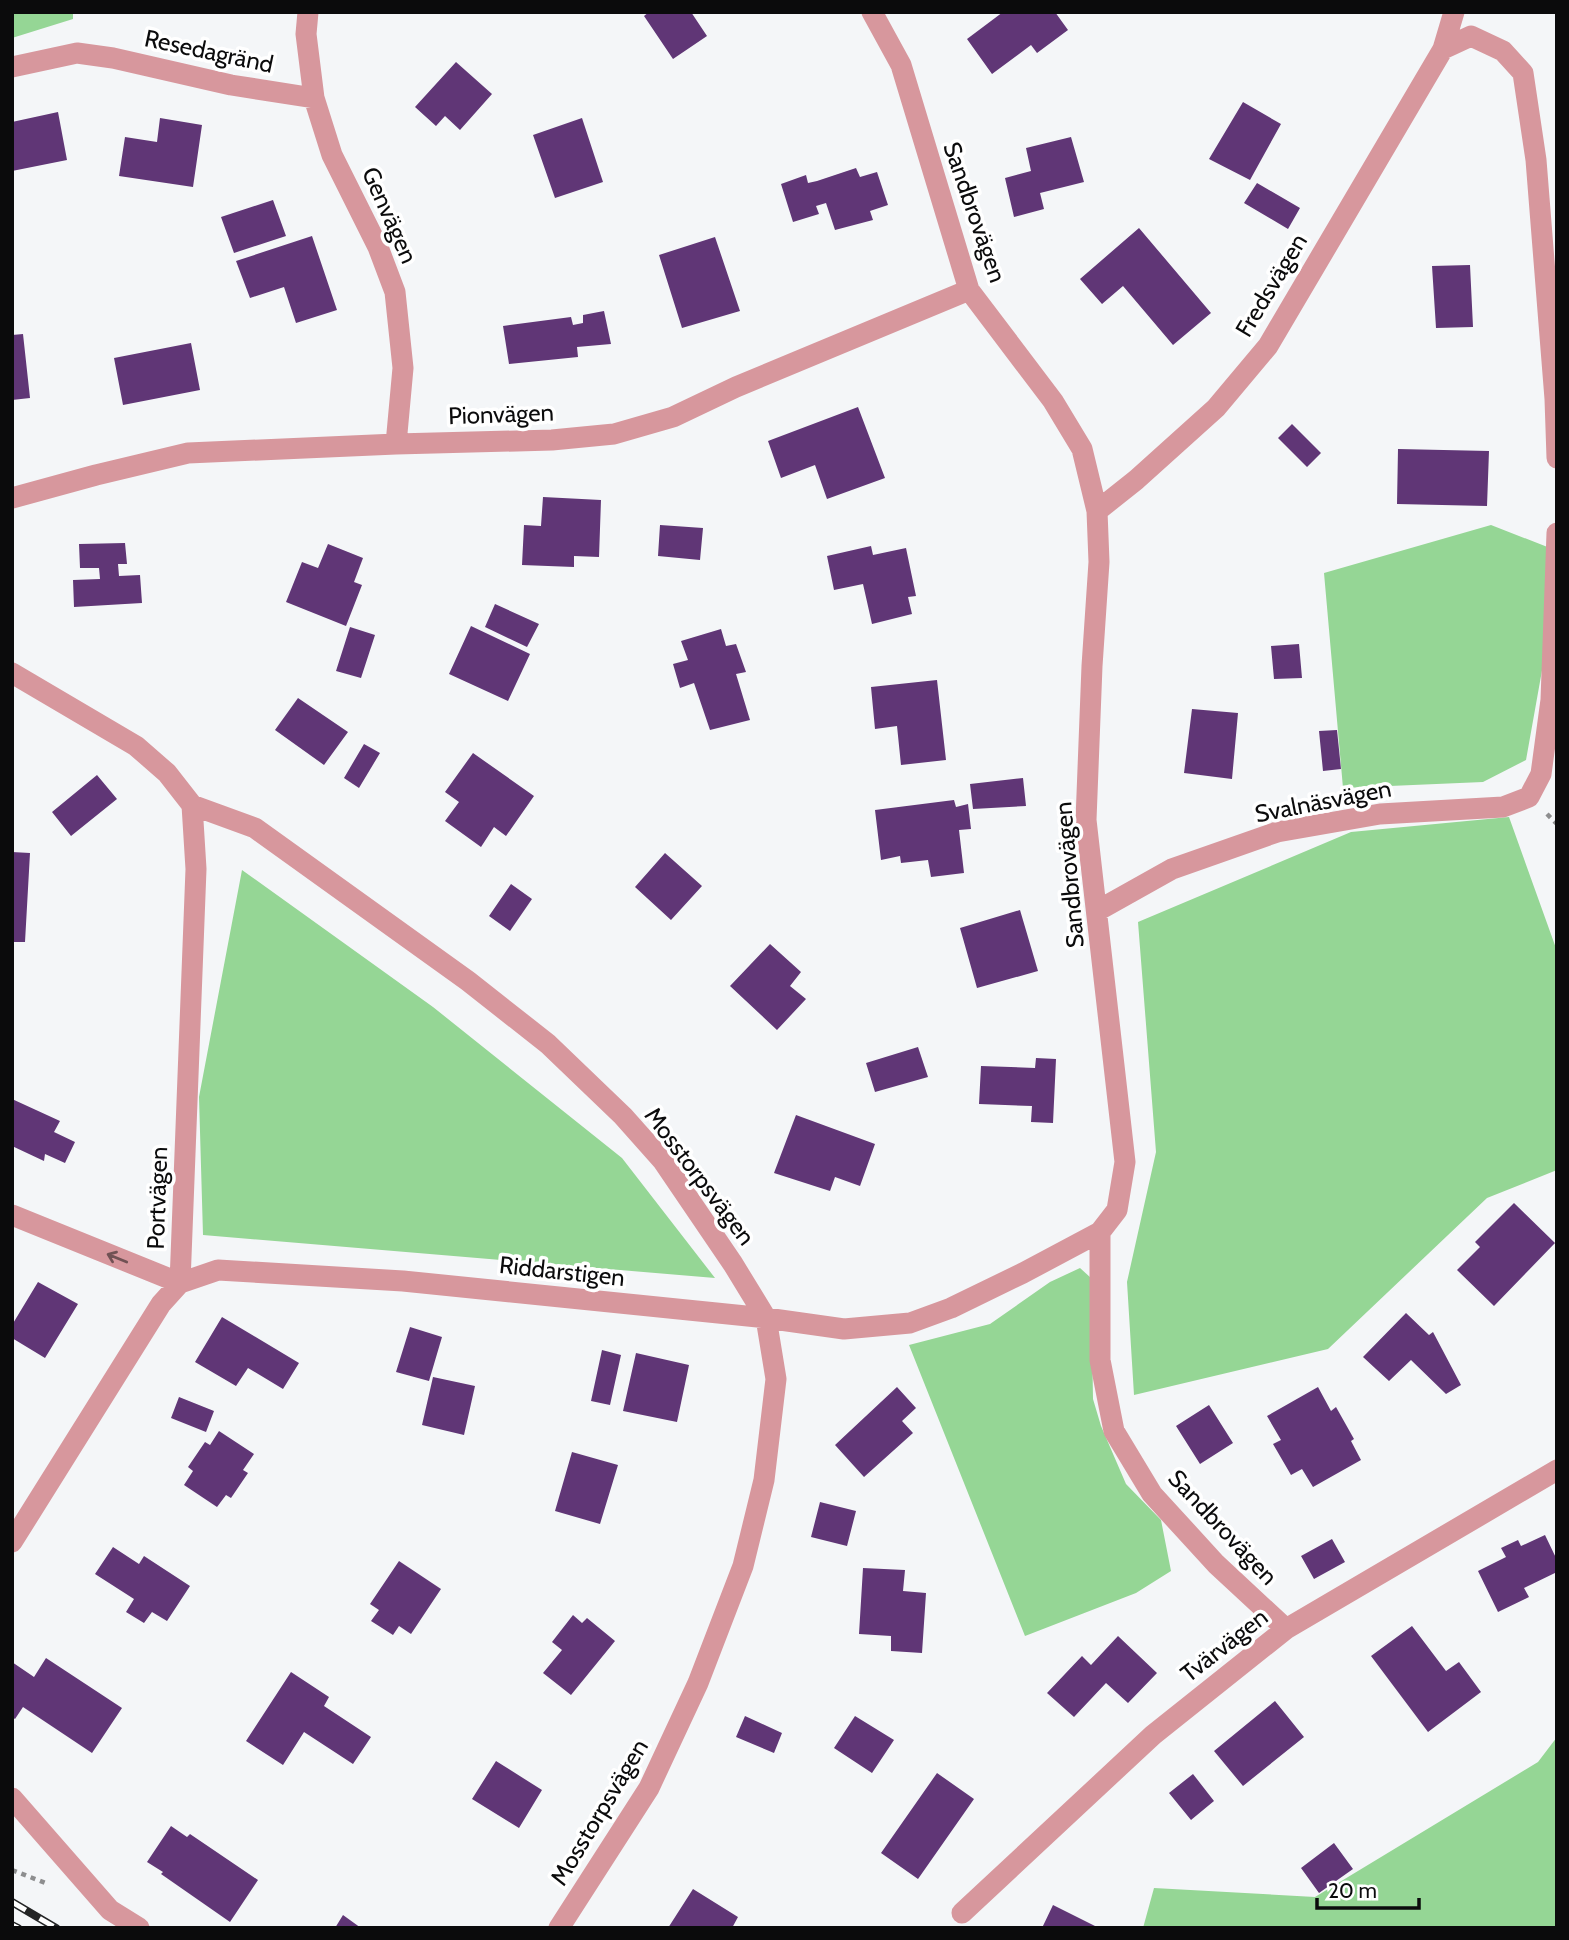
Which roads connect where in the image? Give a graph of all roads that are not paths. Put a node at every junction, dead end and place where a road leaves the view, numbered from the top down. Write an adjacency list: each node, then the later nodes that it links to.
1 (308, 12): 6 (street, Genvägen)
2 (872, 12): 7 (street, Sandbrovägen)
3 (1454, 12): 4 (street, Fredsvägen)
4 (1443, 49): 9 (street); 11 (street, Fredsvägen)
5 (12, 67): 6 (street, Resedagränd)
6 (314, 98): 8 (street, Genvägen)
7 (969, 290): 8 (street, Pionvägen); 11 (street, Sandbrovägen)
8 (396, 444): 10 (street, Pionvägen)
9 (1557, 458)
10 (12, 498)
11 (1097, 511): 15 (street, Sandbrovägen)
12 (1557, 533): 15 (street, Svalnäsvägen)
13 (12, 673): 14 (street)
14 (192, 805): 18 (street, Portvägen); 19 (street, Mosstorpsvägen)
15 (1097, 911): 17 (street, Sandbrovägen)
16 (12, 1215): 18 (street, one-way to 16)
17 (1100, 1232): 19 (street, Riddarstigen); 22 (street, Sandbrovägen)
18 (180, 1283): 19 (street, Riddarstigen); 21 (street, Portvägen)
19 (766, 1318): 26 (street, Mosstorpsvägen)
20 (1557, 1470): 22 (street, Tvärvägen)
21 (12, 1542)
22 (1286, 1629): 24 (street, Tvärvägen)
23 (12, 1798): 25 (street)
24 (962, 1913)
25 (139, 1928)
26 (559, 1928)

